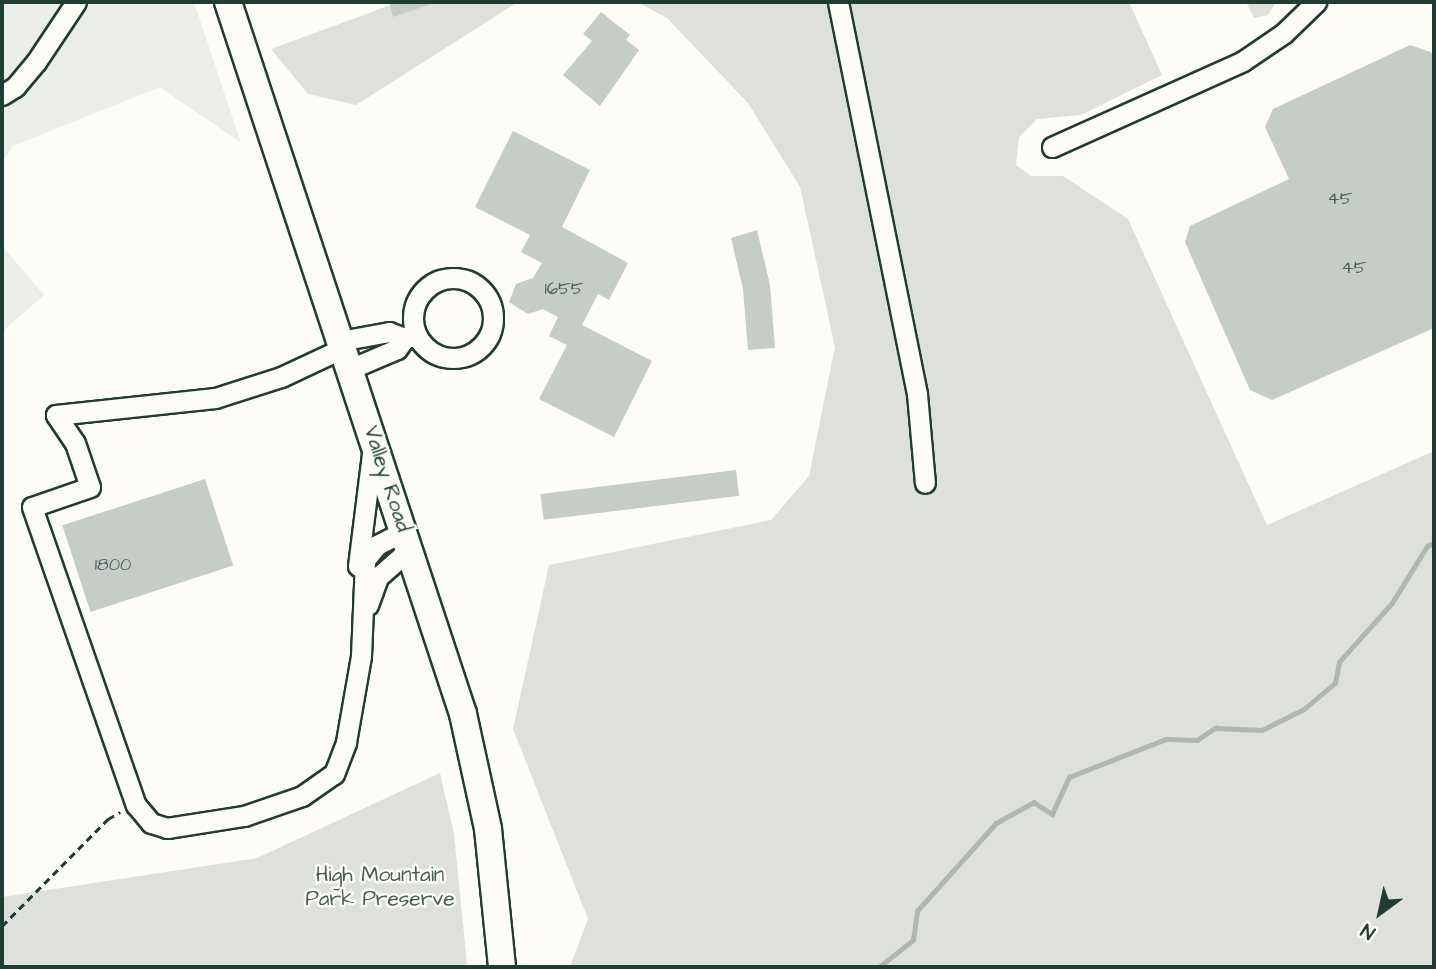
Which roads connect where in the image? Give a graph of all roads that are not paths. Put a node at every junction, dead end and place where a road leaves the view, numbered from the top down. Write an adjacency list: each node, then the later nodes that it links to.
1 (76, 2): 5 (lane)
2 (228, 2): 9 (main road, Valley Road)
3 (838, 2): 11 (lane)
4 (1316, 2): 7 (lane)
5 (66, 10): 6 (lane)
6 (2, 95)
7 (1052, 147)
8 (411, 337): 8 (lane); 9 (lane); 9 (lane)
9 (345, 353): 10 (main road, Valley Road); 13 (lane)
10 (374, 439): 12 (main road, Valley Road); 13 (lane)
11 (925, 483)
12 (407, 540): 13 (lane); 14 (main road, Valley Road)
13 (363, 622)
14 (502, 967)

